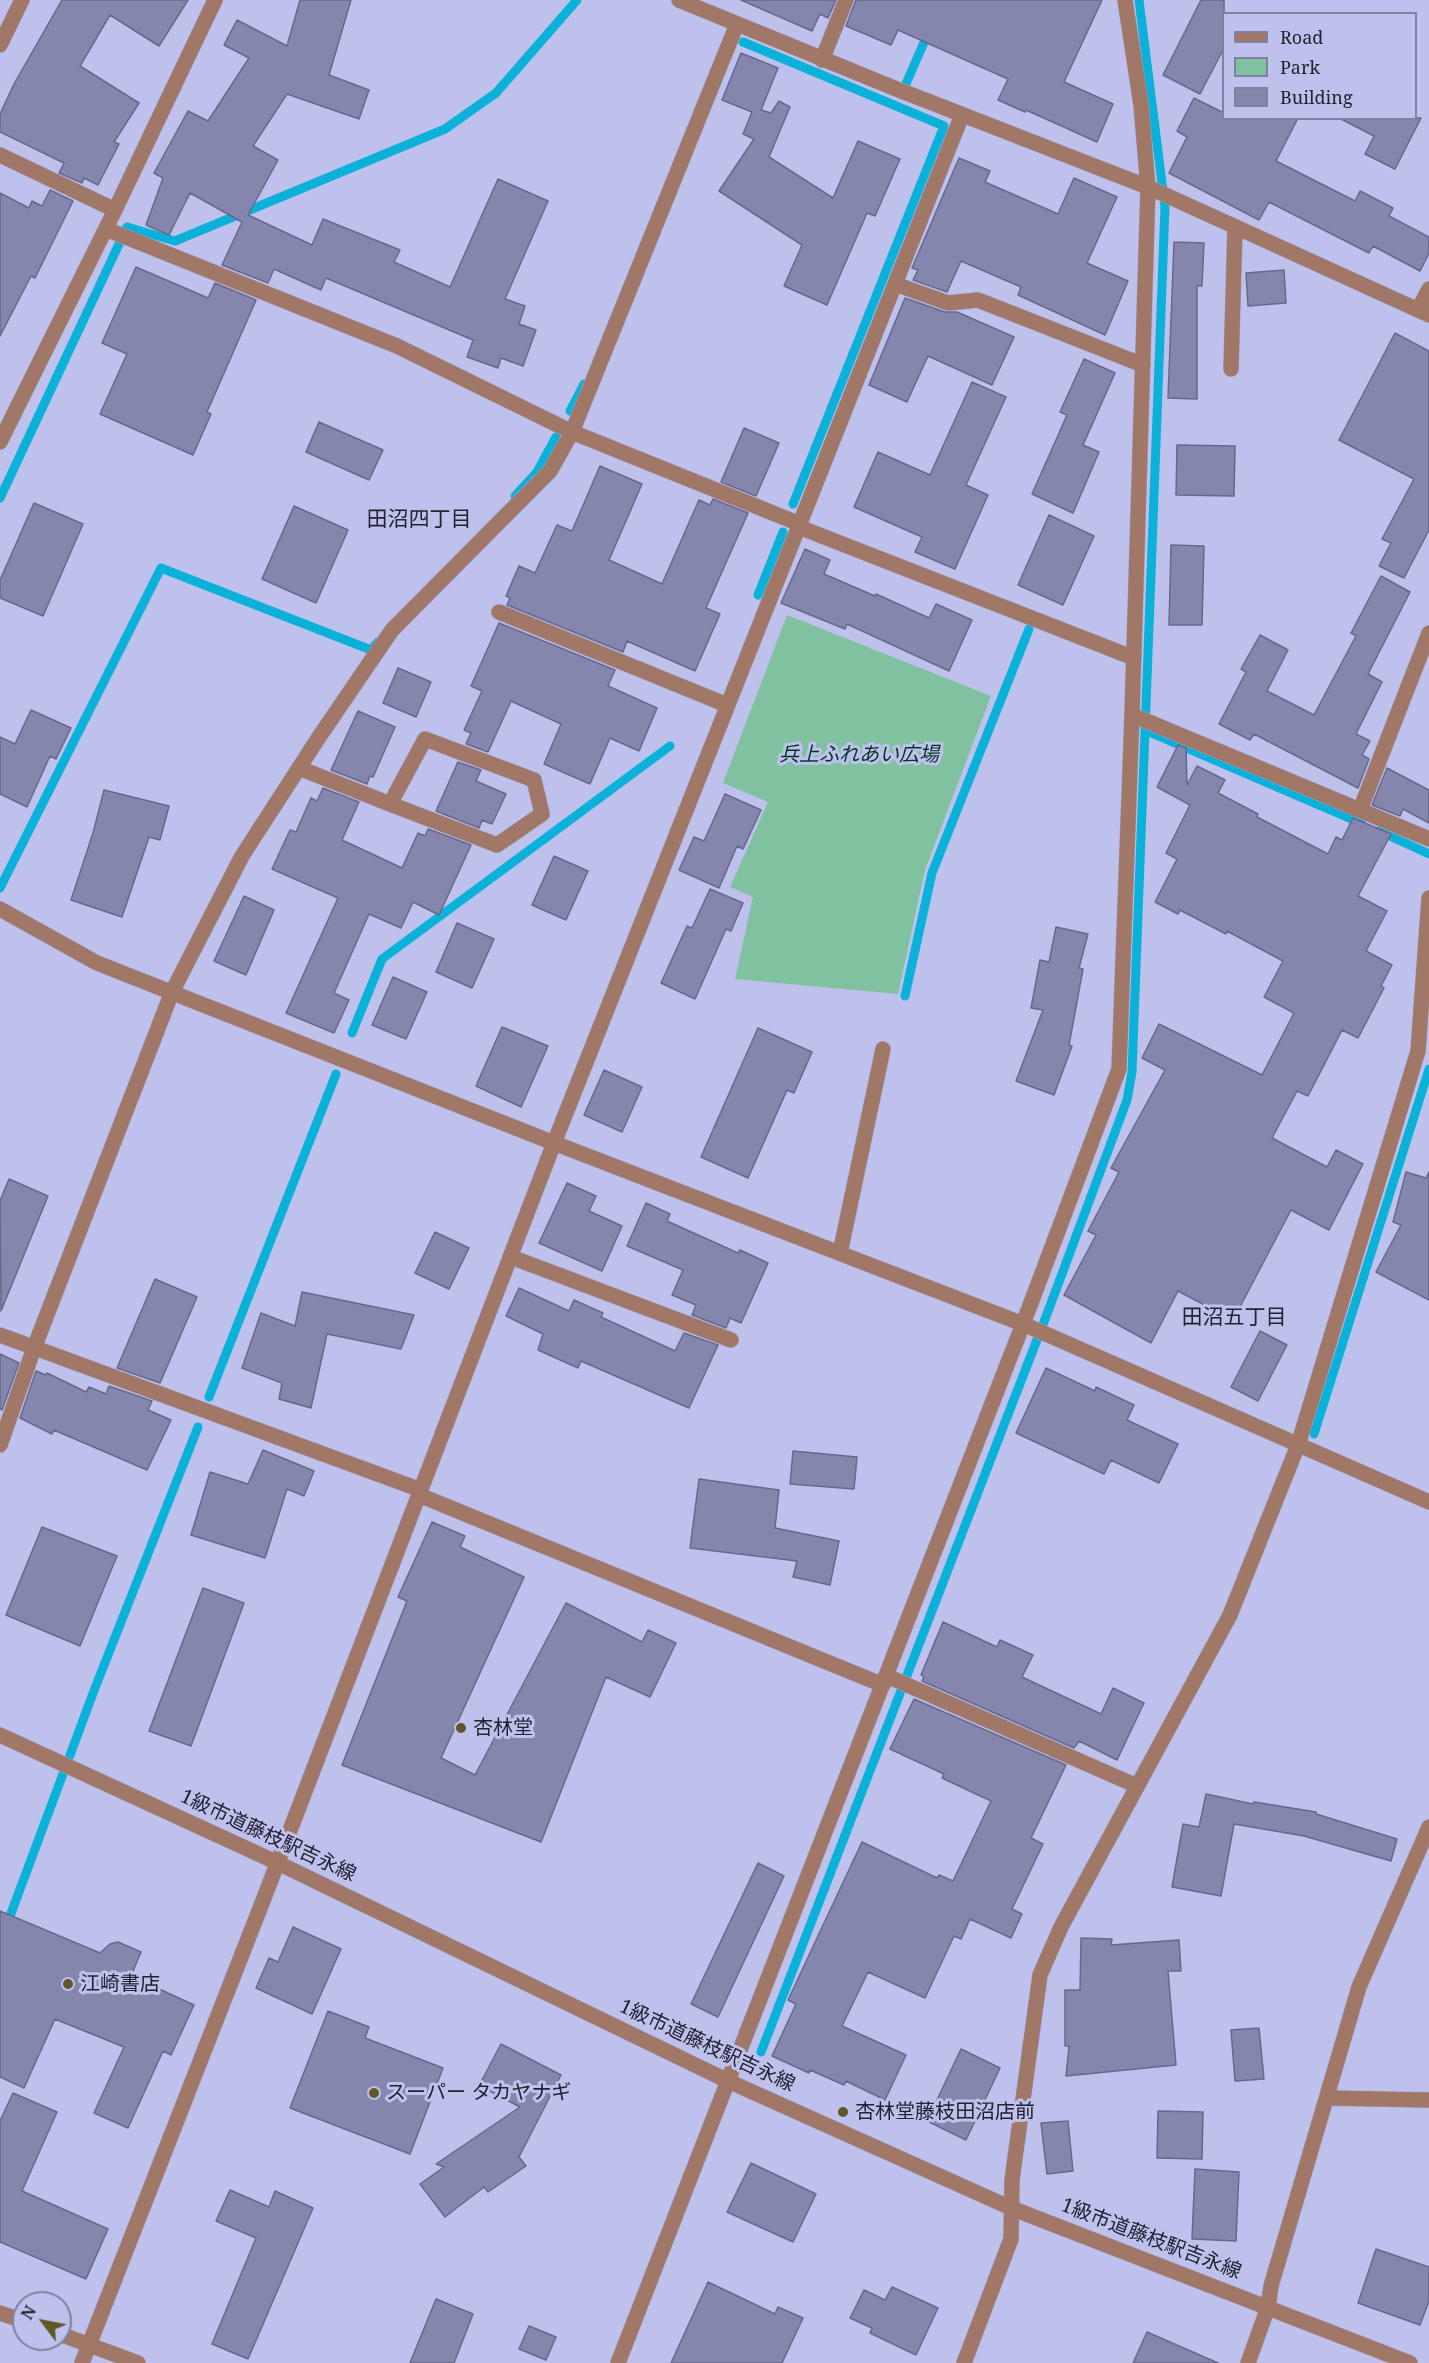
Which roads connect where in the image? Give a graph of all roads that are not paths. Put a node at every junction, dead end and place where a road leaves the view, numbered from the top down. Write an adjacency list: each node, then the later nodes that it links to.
1 (21, 0): 7 (street)
2 (215, 0): 12 (street)
3 (679, 0): 6 (street)
4 (846, 0): 8 (street)
5 (1125, 0): 11 (street)
6 (737, 24): 8 (street); 21 (street)
7 (0, 45)
8 (822, 60): 9 (street)
9 (962, 115): 11 (street); 15 (street)
10 (0, 155): 12 (street)
11 (1148, 187): 13 (street); 18 (street)
12 (115, 210): 14 (street)
13 (1235, 227): 17 (street); 19 (street)
14 (106, 229): 20 (street); 21 (street)
15 (895, 284): 18 (street); 23 (street)
16 (1429, 289): 17 (street)
17 (1424, 312)
18 (1143, 366): 26 (street)
19 (1231, 369)
20 (5, 415): 22 (street)
21 (572, 432): 23 (street); 29 (street)
22 (0, 442)
23 (800, 524): 26 (street); 27 (street)
24 (499, 612): 27 (street)
25 (1429, 633): 31 (street)
26 (1134, 658): 28 (street)
27 (728, 705): 37 (street)
28 (1132, 715): 31 (street); 40 (street)
29 (299, 768): 30 (street); 35 (street)
30 (390, 804): 30 (street)
31 (1360, 810): 32 (street)
32 (1429, 839)
33 (1429, 898): 45 (street)
34 (0, 909): 35 (street)
35 (172, 992): 37 (street); 43 (street)
36 (883, 1049): 38 (street)
37 (554, 1143): 38 (street); 39 (street)
38 (840, 1253): 40 (street)
39 (511, 1257): 42 (street); 46 (street)
40 (1023, 1324): 45 (street); 48 (street)
41 (0, 1335): 43 (street)
42 (731, 1340)
43 (34, 1348): 44 (street); 46 (street)
44 (0, 1445)
45 (1298, 1445): 47 (street); 50 (street)
46 (420, 1493): 48 (street); 52 (street)
47 (1429, 1502)
48 (885, 1681): 50 (street); 53 (street)
49 (0, 1735): 52 (street, 1級市道藤枝駅吉永線)
50 (1137, 1786): 56 (street)
51 (1429, 1827): 54 (street)
52 (278, 1863): 53 (street, 1級市道藤枝駅吉永線); 59 (street)
53 (728, 2081): 56 (street, 1級市道藤枝駅吉永線); 62 (street)
54 (1328, 2098): 55 (street); 57 (street)
55 (1429, 2100)
56 (1011, 2208): 57 (street, 1級市道藤枝駅吉永線); 63 (street)
57 (1268, 2307): 64 (street); 65 (street, 1級市道藤枝駅吉永線)
58 (72, 2338): 59 (street)
59 (89, 2344): 60 (street); 61 (street)
60 (81, 2363)
61 (138, 2363)
62 (618, 2363)
63 (964, 2363)
64 (1248, 2363)
65 (1410, 2363)

